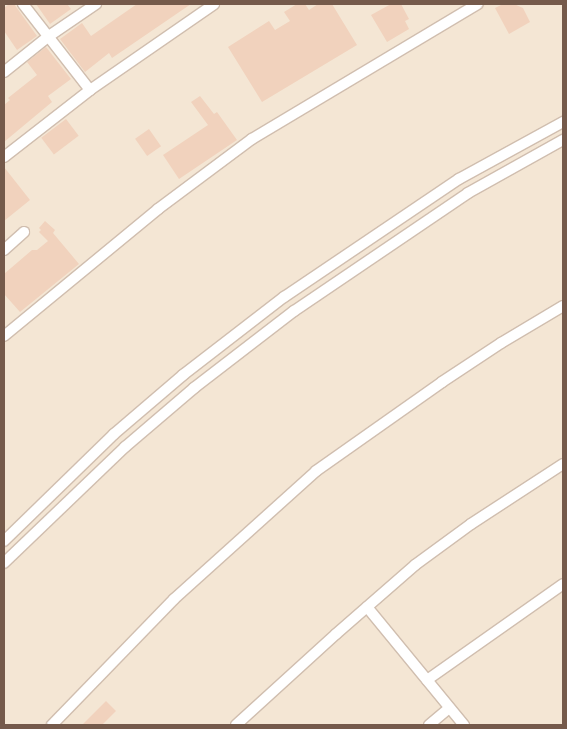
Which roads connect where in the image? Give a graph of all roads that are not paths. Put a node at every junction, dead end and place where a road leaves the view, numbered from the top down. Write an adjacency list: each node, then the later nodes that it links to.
1 (23, 4): 5 (street)
2 (96, 4): 5 (street)
3 (214, 4): 7 (street)
4 (478, 4): 14 (street)
5 (49, 36): 6 (street); 7 (street)
6 (4, 72)
7 (90, 90): 10 (street)
8 (563, 122): 16 (street)
9 (563, 140): 17 (street)
10 (4, 157)
11 (24, 232): 12 (street)
12 (4, 250)
13 (563, 306): 22 (street)
14 (4, 336)
15 (563, 464): 19 (street)
16 (4, 541)
17 (4, 563)
18 (563, 584): 20 (street)
19 (367, 607): 20 (street); 23 (street)
20 (427, 680): 21 (street)
21 (448, 708): 24 (street); 25 (street)
22 (52, 725)
23 (236, 725)
24 (429, 725)
25 (464, 725)

